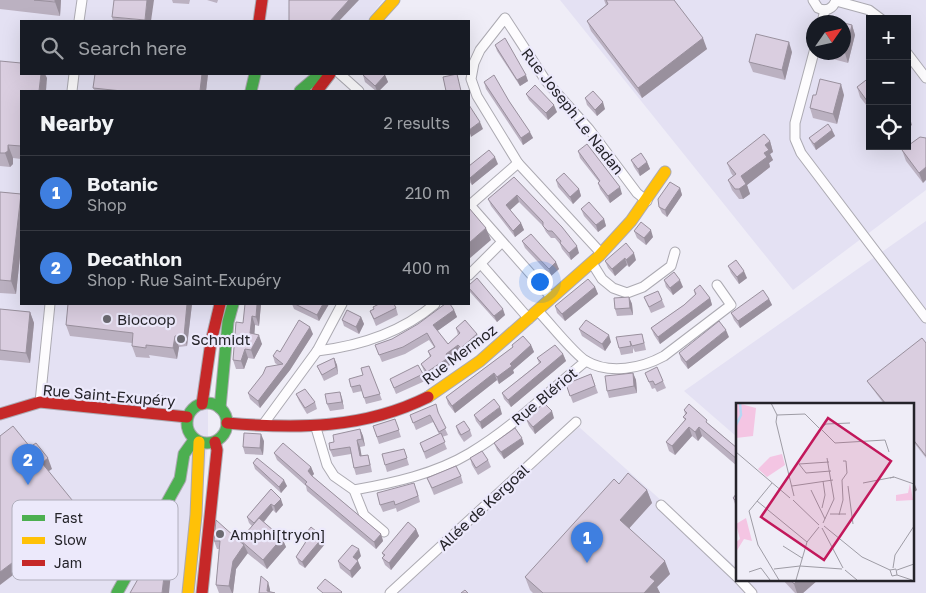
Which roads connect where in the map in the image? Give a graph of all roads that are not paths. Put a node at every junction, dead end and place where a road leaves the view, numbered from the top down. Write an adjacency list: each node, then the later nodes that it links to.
1 (82, 0): 9 (street)
2 (262, 0): 10 (main road)
3 (394, 0): 11 (main road)
4 (813, 0): 6 (street)
5 (836, 0): 6 (street); 8 (street)
6 (825, 10): 7 (street)
7 (824, 15)
8 (876, 15)
9 (80, 20)
10 (259, 20)
11 (376, 20)
12 (911, 58): 20 (street)
13 (812, 60): 46 (street)
14 (74, 75): 21 (street)
15 (256, 75): 22 (main road)
16 (256, 75): 23 (main road)
17 (319, 75): 24 (main road)
18 (329, 75): 25 (main road)
19 (341, 75): 26 (street)
20 (926, 78)
21 (72, 90)
22 (251, 90)
23 (260, 90)
24 (301, 90)
25 (318, 90)
26 (358, 90)
27 (518, 163): 29 (street, Rue Joseph Le Nadan); 30 (street); 34 (street)
28 (665, 172): 29 (main road, Rue Mermoz)
29 (646, 201): 34 (main road, Rue Mermoz)
30 (470, 203)
31 (470, 205): 32 (street)
32 (502, 242): 36 (street); 39 (street)
33 (675, 252): 35 (street)
34 (602, 254): 35 (main road, Rue Mermoz)
35 (592, 263): 39 (main road, Rue Mermoz)
36 (481, 264): 37 (street); 47 (street)
37 (470, 274)
38 (717, 285): 49 (street, Rue Blériot)
39 (552, 298): 45 (main road, Rue Mermoz)
40 (50, 305): 50 (street)
41 (220, 305): 51 (main road)
42 (233, 305): 52 (main road)
43 (341, 305): 48 (street)
44 (434, 305): 48 (street)
45 (538, 311): 47 (main road, Rue Mermoz); 49 (street)
46 (926, 318)
47 (529, 319): 58 (main road, Rue Mermoz)
48 (317, 351): 57 (street)
49 (586, 361): 61 (street, Rue Blériot)
50 (40, 402): 53 (main road, Rue Saint-Exupéry); 54 (main road, Rue Saint-Exupéry)
51 (202, 404): 52 (main road); 54 (main road)
52 (220, 408): 56 (main road)
53 (0, 414)
54 (187, 417): 59 (main road)
55 (576, 422): 71 (street, Allée de Kergoal)
56 (227, 423): 57 (main road, Rue Mermoz); 60 (main road)
57 (262, 426): 58 (main road, Rue Mermoz)
58 (316, 428): 61 (street)
59 (197, 441): 60 (main road); 62 (main road); 69 (main road)
60 (215, 442): 70 (main road)
61 (354, 490): 64 (street)
62 (168, 500)
63 (661, 505): 65 (street)
64 (384, 532)
65 (736, 576)
66 (124, 580): 68 (main road)
67 (740, 580): 72 (street)
68 (117, 593)
69 (188, 593)
70 (202, 593)
71 (390, 593)
72 (752, 593)

